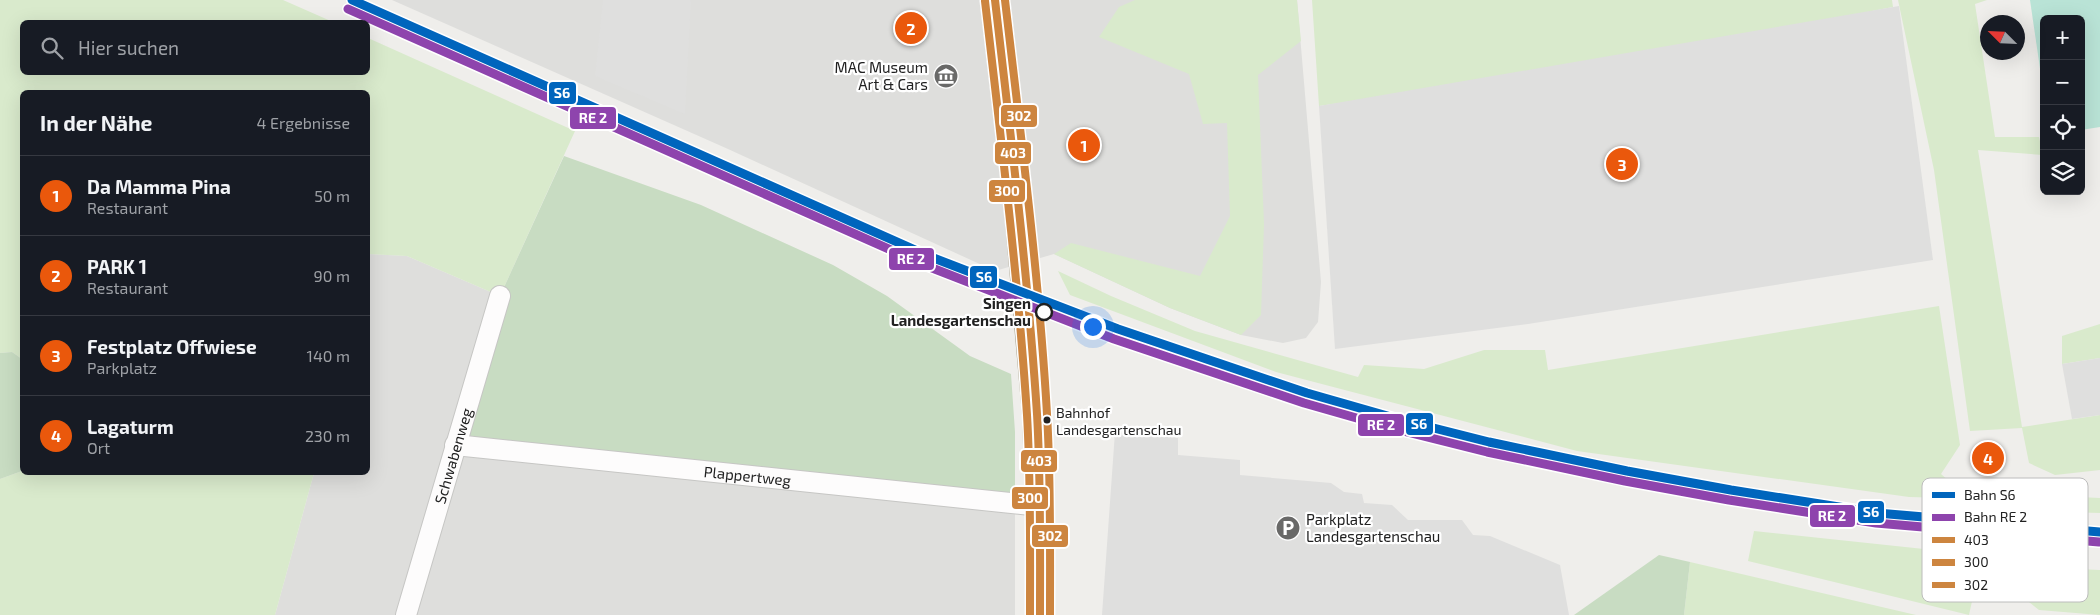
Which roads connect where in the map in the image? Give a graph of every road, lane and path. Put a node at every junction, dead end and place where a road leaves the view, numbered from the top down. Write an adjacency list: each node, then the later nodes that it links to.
1 (995, 0): 4 (main road)
2 (500, 296): 3 (street, Schwabenweg)
3 (455, 445): 4 (street, Plappertweg); 5 (street, Schwabenweg)
4 (1040, 506): 6 (main road)
5 (406, 615)
6 (1040, 615)

